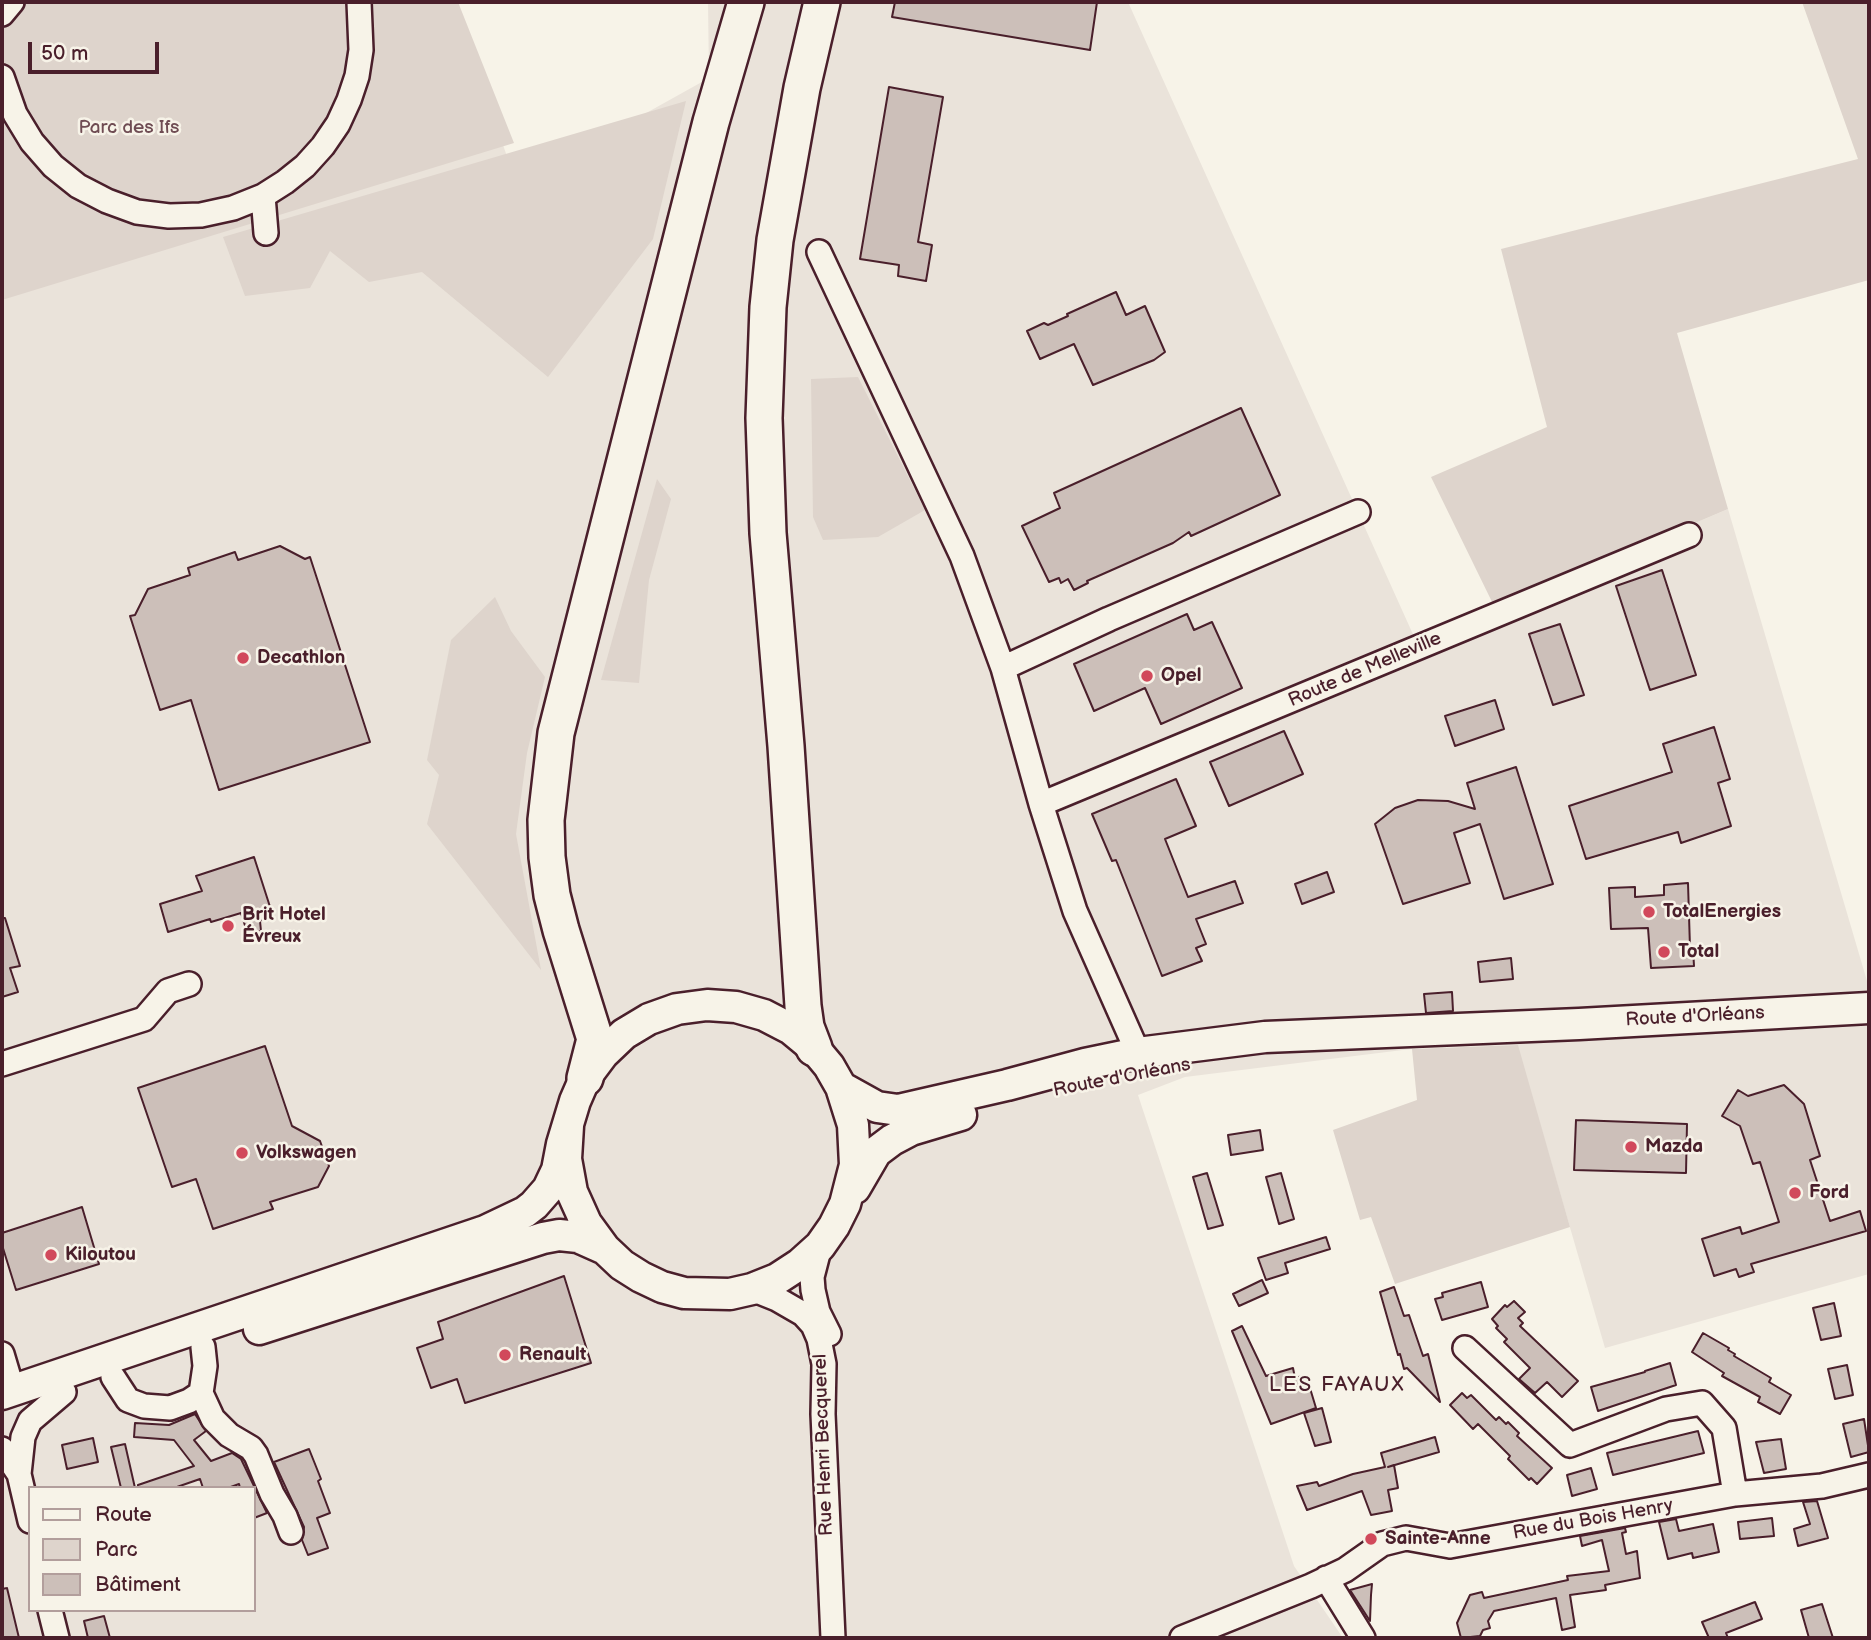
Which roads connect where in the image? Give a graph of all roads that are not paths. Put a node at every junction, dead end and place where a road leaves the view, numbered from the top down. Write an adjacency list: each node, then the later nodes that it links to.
1 (12, 2): 5 (street)
2 (359, 2): 7 (street)
3 (746, 2): 20 (highway)
4 (822, 2): 17 (highway)
5 (2, 14)
6 (2, 77): 7 (street)
7 (263, 196): 8 (street)
8 (266, 233)
9 (819, 252): 12 (street)
10 (1358, 512): 12 (street)
11 (1689, 535): 13 (street, Route de Melleville)
12 (1003, 668): 13 (street)
13 (1041, 804): 18 (street)
14 (189, 984): 19 (street)
15 (1869, 1008): 16 (main road, Route d'Orléans)
16 (1436, 1030): 18 (main road, Route d'Orléans); 23 (main road, Route d'Orléans)
17 (814, 1048): 20 (main road); 21 (main road)
18 (1138, 1053): 21 (main road, Route d'Orléans)
19 (2, 1064)
20 (585, 1078): 22 (main road)
21 (841, 1087): 23 (main road)
22 (568, 1126): 25 (main road); 33 (main road)
23 (845, 1204): 24 (main road)
24 (820, 1246): 26 (main road); 34 (street)
25 (606, 1249): 26 (main road); 27 (main road)
26 (752, 1289): 34 (street, Rue Henri Becquerel)
27 (203, 1347): 30 (main road); 32 (street)
28 (1465, 1348): 38 (street)
29 (2, 1354): 33 (street)
30 (113, 1377): 31 (main road); 32 (street)
31 (64, 1392): 33 (main road); 36 (street)
32 (201, 1393): 40 (street)
33 (5, 1398)
34 (823, 1414): 44 (street, Rue Henri Becquerel)
35 (2, 1449): 36 (street)
36 (19, 1474): 39 (street)
37 (1869, 1475): 38 (street, Rue du Bois Henry)
38 (1735, 1494): 41 (street, Rue du Bois Henry)
39 (28, 1512)
40 (291, 1532)
41 (1326, 1578): 45 (street, Rue du Bois Henry); 46 (street)
42 (50, 1612): 43 (street)
43 (57, 1638)
44 (833, 1638)
45 (1182, 1638)
46 (1363, 1638)

